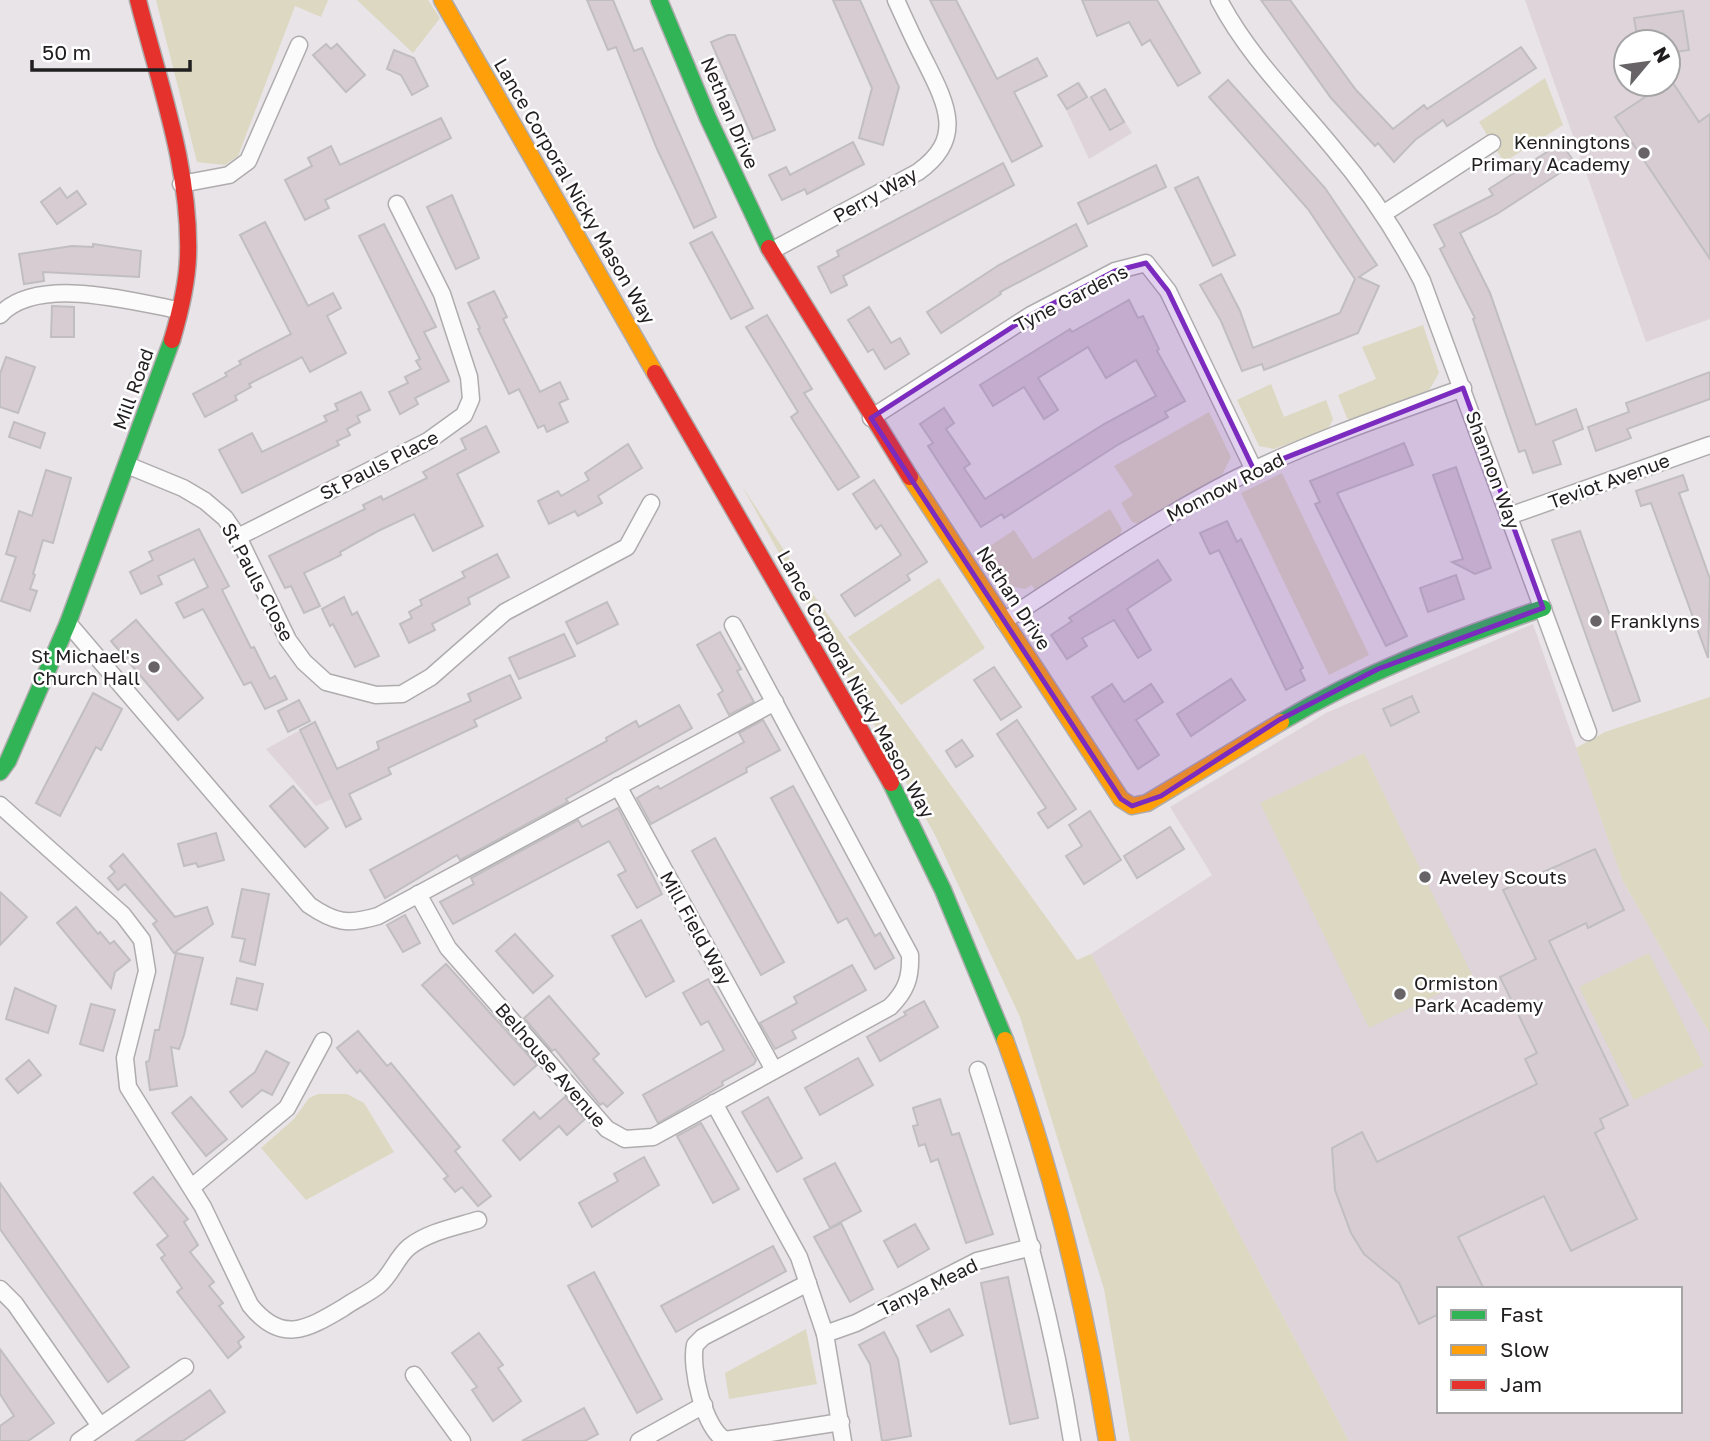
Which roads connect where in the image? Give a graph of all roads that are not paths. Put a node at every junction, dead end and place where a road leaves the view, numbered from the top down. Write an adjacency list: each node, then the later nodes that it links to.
1 (138, 0): 8 (street, Mill Road)
2 (442, 0): 52 (street, Lance Corporal Nicky Mason Way)
3 (660, 0): 11 (street, Nethan Drive)
4 (897, 0): 11 (street, Perry Way)
5 (1219, 0): 10 (street, Shannon Way)
6 (299, 45): 8 (street)
7 (1492, 143): 10 (street)
8 (181, 184): 12 (street, Mill Road)
9 (397, 204): 21 (street, St Pauls Place)
10 (1383, 214): 14 (street, Shannon Way)
11 (771, 251): 15 (street, Nethan Drive)
12 (178, 310): 13 (street); 17 (street, Mill Road)
13 (0, 316)
14 (1463, 388): 18 (street, Monnow Road); 20 (street, Shannon Way)
15 (871, 418): 18 (street, Tyne Gardens); 23 (street, Nethan Drive)
16 (1710, 444): 20 (street, Teviot Avenue)
17 (127, 465): 21 (street, St Pauls Close); 24 (street, Mill Road)
18 (1254, 470): 23 (street, Monnow Road)
19 (651, 503): 21 (street, St Pauls Close)
20 (1509, 516): 22 (street, Shannon Way)
21 (238, 537)
22 (1543, 608): 23 (street, Nethan Drive); 27 (street, Shannon Way)
23 (1004, 621)
24 (68, 623): 28 (street, Mill Road); 31 (street)
25 (733, 625): 26 (street, Belhouse Avenue)
26 (775, 702): 29 (street); 33 (street, Belhouse Avenue)
27 (1588, 732)
28 (0, 772)
29 (618, 786): 31 (street); 33 (street, Mill Field Way)
30 (0, 804): 36 (street)
31 (418, 894): 35 (street, Belhouse Avenue)
32 (323, 1041): 36 (street)
33 (774, 1070): 35 (street, Belhouse Avenue)
34 (978, 1070): 38 (street)
35 (714, 1103): 39 (street)
36 (192, 1187): 37 (street)
37 (478, 1220)
38 (1032, 1247): 41 (street, Tanya Mead); 51 (street)
39 (808, 1283): 41 (street); 44 (street)
40 (0, 1289): 46 (street)
41 (825, 1334): 45 (street)
42 (185, 1367): 46 (street)
43 (414, 1375): 48 (street)
44 (704, 1405): 45 (street); 49 (street)
45 (841, 1422): 50 (street)
46 (100, 1426): 47 (street)
47 (79, 1441)
48 (462, 1441)
49 (639, 1441)
50 (843, 1441)
51 (1072, 1441)
52 (1107, 1441)

